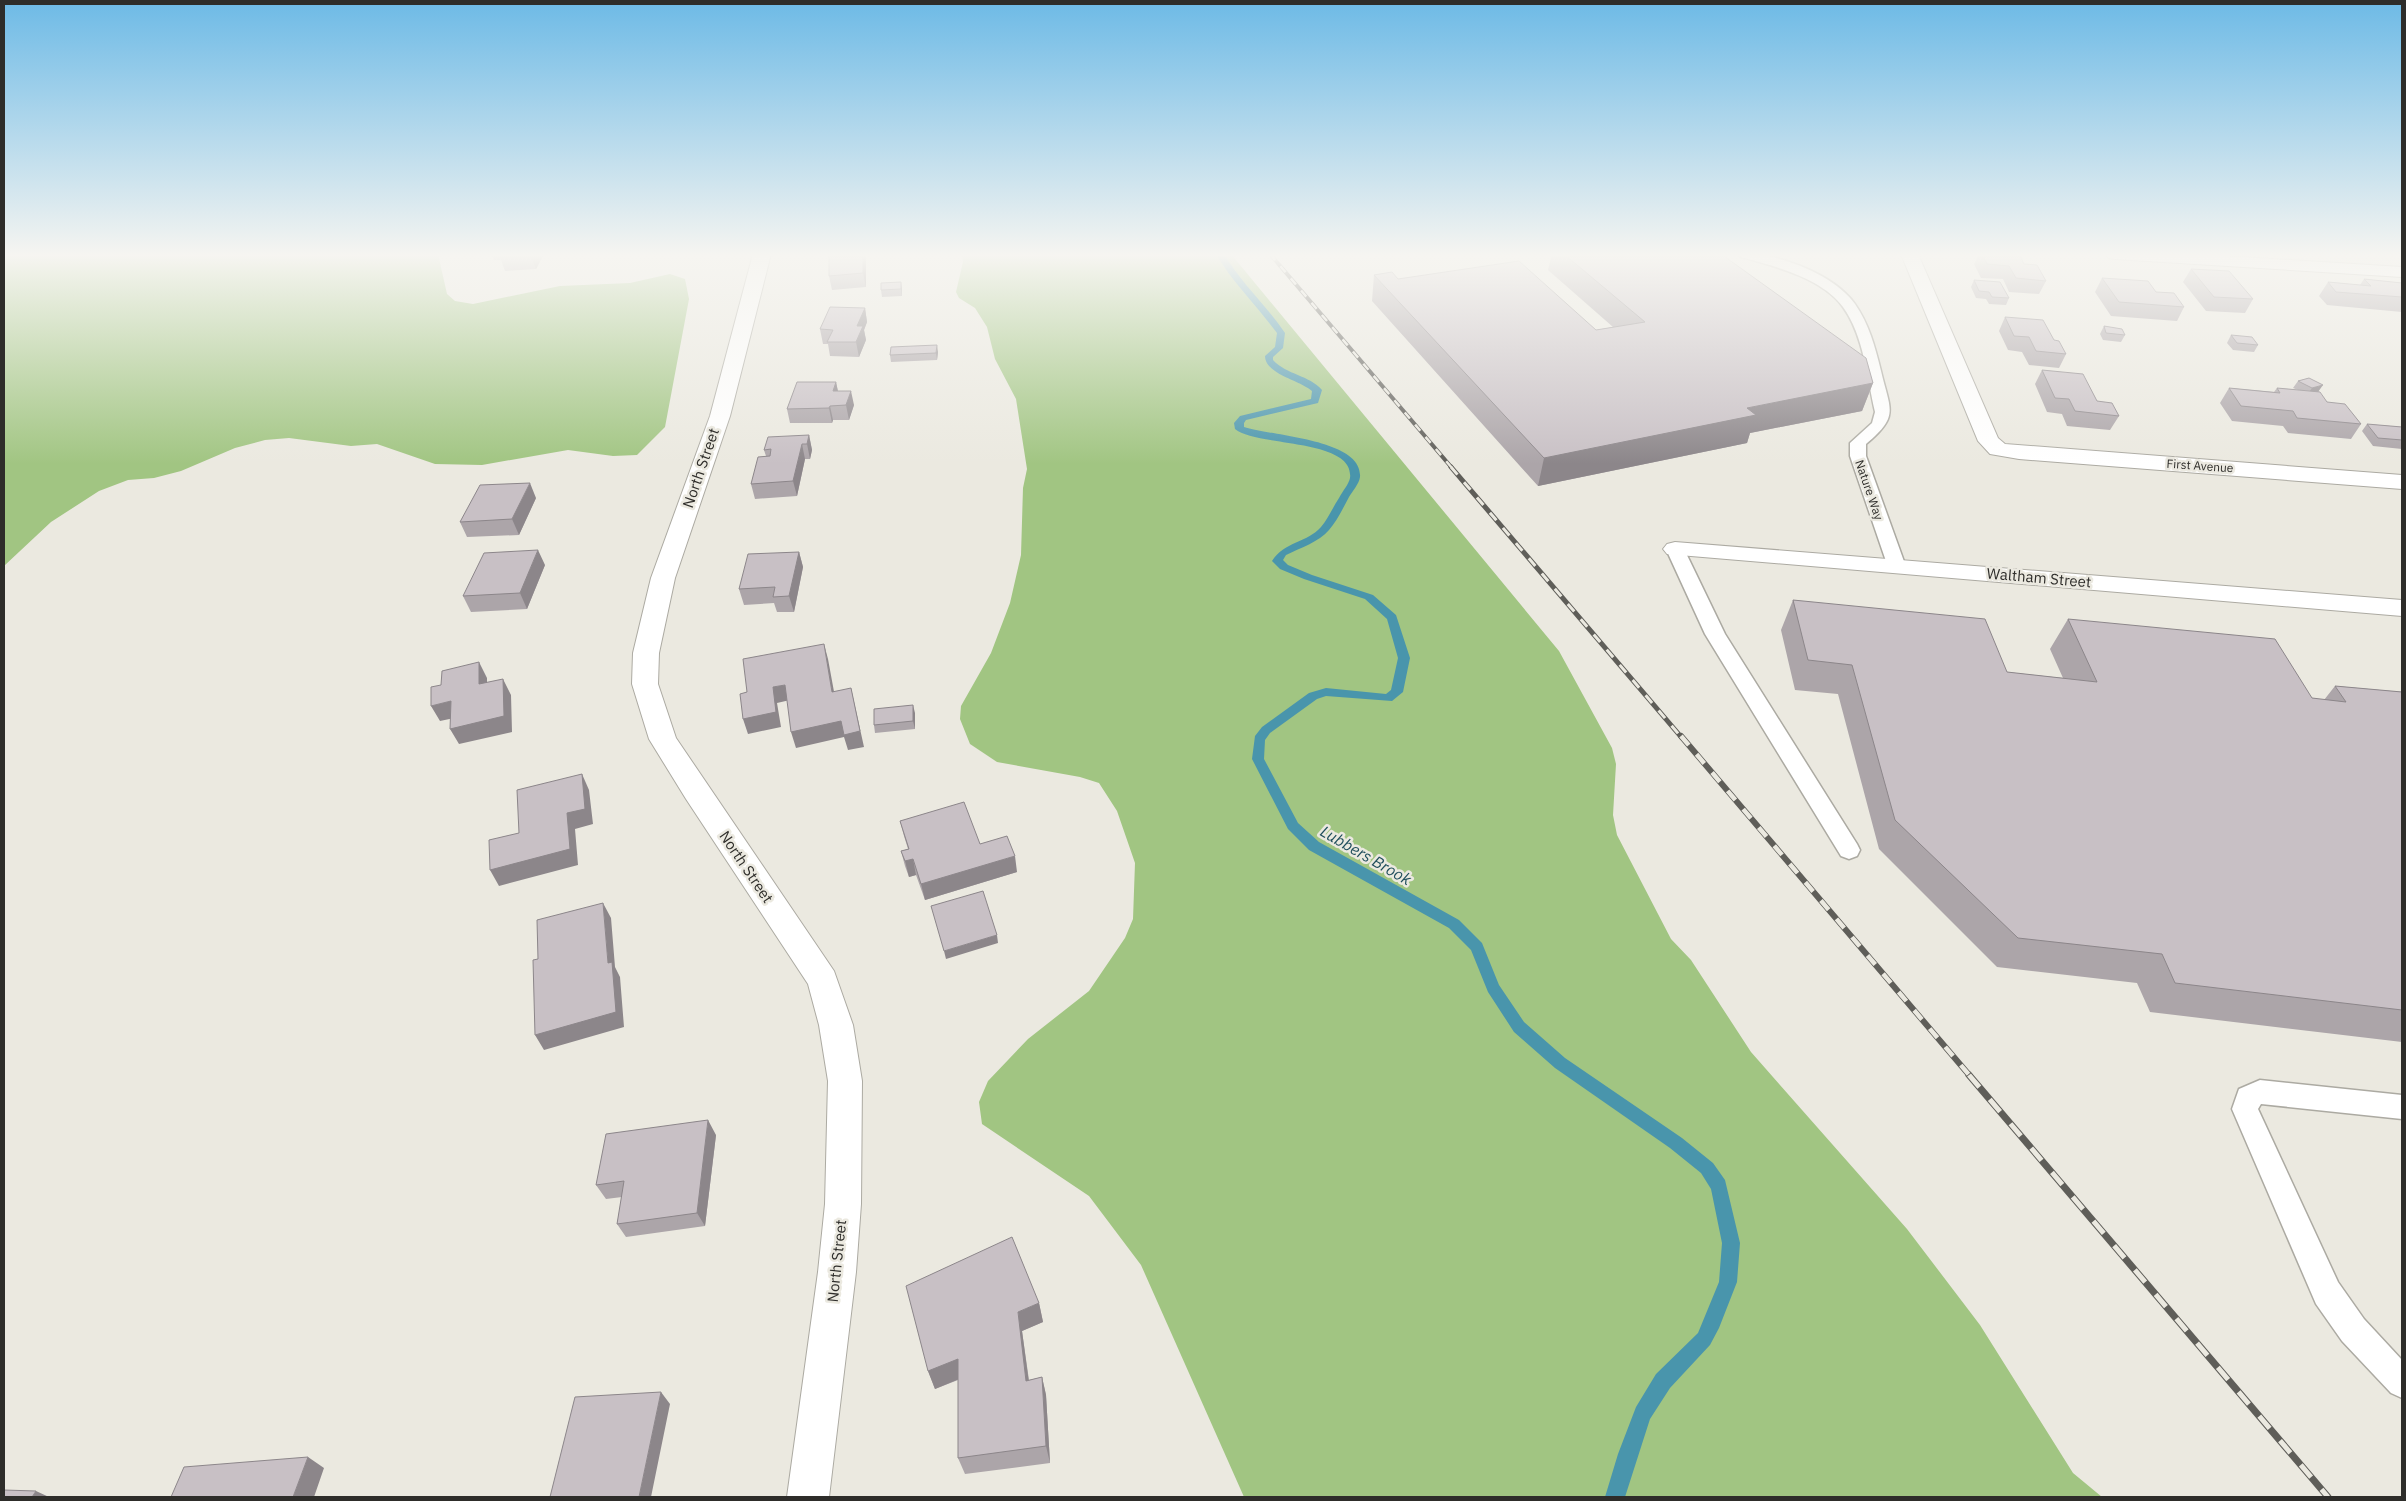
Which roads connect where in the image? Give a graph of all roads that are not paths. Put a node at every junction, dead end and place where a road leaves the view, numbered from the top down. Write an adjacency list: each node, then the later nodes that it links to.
1 (745, 324): 11 (street, North Street)
2 (1859, 324): 6 (lane, Nature Way)
3 (1941, 324): 4 (street, First Avenue)
4 (2402, 482)
5 (1675, 549): 6 (street, Waltham Street); 8 (lane)
6 (1897, 567): 7 (street, Waltham Street)
7 (2402, 608)
8 (1849, 850)
9 (2402, 1107): 10 (lane)
10 (2402, 1382)
11 (808, 1497)

